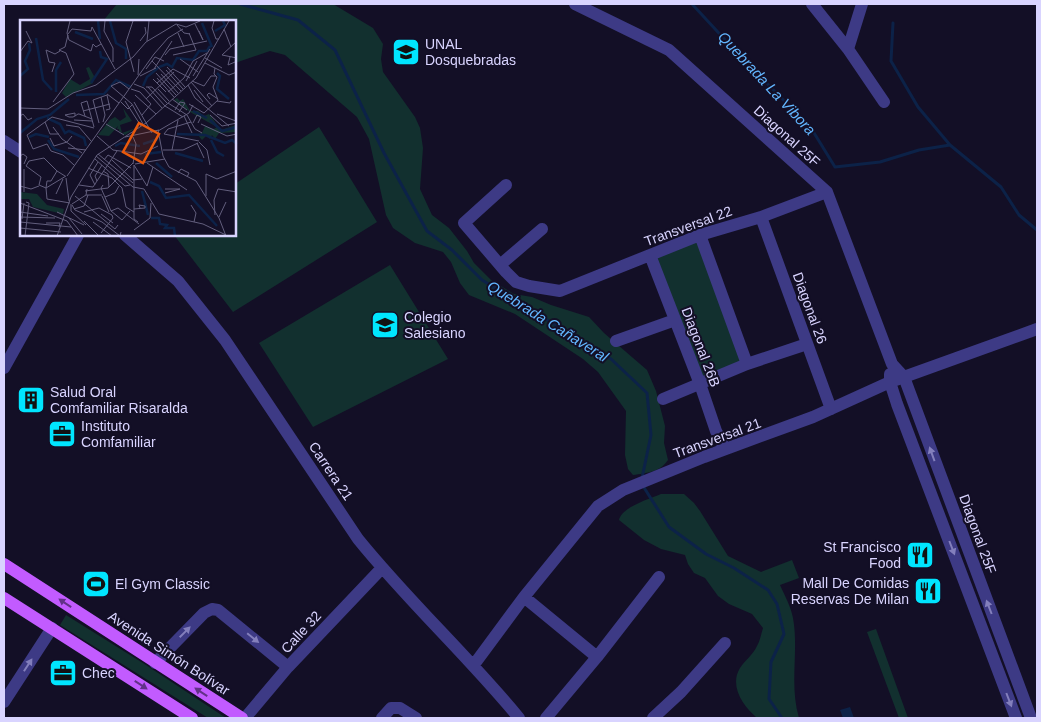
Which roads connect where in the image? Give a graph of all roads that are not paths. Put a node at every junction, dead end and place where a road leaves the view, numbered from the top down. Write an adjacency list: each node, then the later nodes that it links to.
1 (574, 4): 9 (street, Diagonal 25F)
2 (812, 4): 4 (street)
3 (862, 4): 4 (street)
4 (848, 49): 5 (street)
5 (884, 102)
6 (4, 141): 7 (street)
7 (20, 151)
8 (506, 185): 16 (street)
9 (827, 192): 10 (street, Transversal 22); 22 (street, Diagonal 25F)
10 (761, 217): 14 (street, Transversal 22); 20 (street, Diagonal 26)
11 (542, 230): 16 (street)
12 (77, 236): 23 (street)
13 (127, 236): 31 (street, Carrera 21)
14 (700, 236): 15 (street, Transversal 22); 21 (street)
15 (650, 255): 16 (street, Transversal 22); 17 (street, Diagonal 26B)
16 (500, 264)
17 (674, 320): 19 (street); 26 (street, Diagonal 26B)
18 (1037, 329): 24 (street, Transversal 21)
19 (616, 341)
20 (807, 344): 21 (street); 28 (street, Diagonal 26)
21 (747, 364): 26 (street)
22 (892, 364): 24 (street, Diagonal 25F); 25 (street, Diagonal 25F)
23 (4, 368)
24 (904, 377): 25 (street, Transversal 21); 50 (street, Diagonal 25F, one-way to 24)
25 (890, 382): 28 (street, Transversal 21); 49 (street, Diagonal 25F, one-way to 49)
26 (700, 384): 27 (street); 29 (street, Diagonal 26B)
27 (663, 399)
28 (831, 409): 29 (street, Transversal 21)
29 (725, 449): 33 (street, Transversal 21)
30 (4, 564): 38 (main road, Avenida Simón Bolívar, one-way to 30)
31 (382, 568): 39 (street, Carrera 21); 40 (street, Calle 32)
32 (659, 577): 37 (street)
33 (524, 597): 37 (street); 39 (street, Transversal 21)
34 (4, 598): 35 (main road)
35 (52, 628): 41 (street, one-way to 35); 42 (main road, one-way to 42)
36 (725, 643): 48 (street)
37 (597, 657): 47 (street)
38 (154, 662): 40 (street, one-way to 40); 43 (main road, Avenida Simón Bolívar, one-way to 38)
39 (473, 666): 46 (street, Carrera 21)
40 (288, 667): 43 (street, Calle 32)
41 (4, 702)
42 (192, 718)
43 (243, 718)
44 (382, 718): 45 (street)
45 (416, 718)
46 (519, 718)
47 (546, 718)
48 (653, 718)
49 (1016, 718)
50 (1032, 718)

